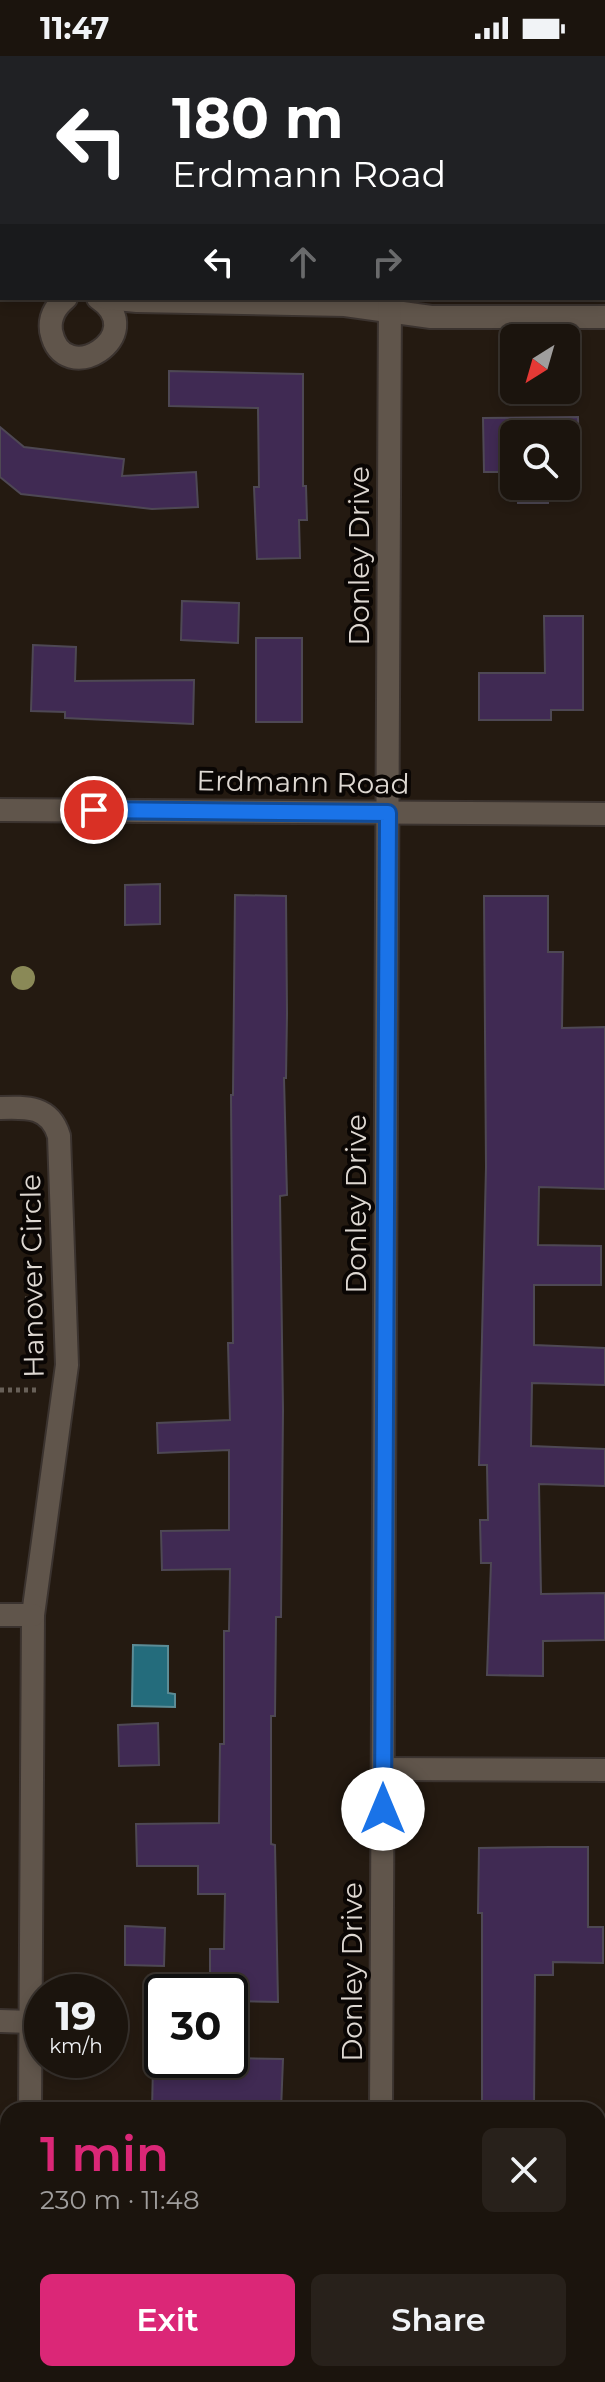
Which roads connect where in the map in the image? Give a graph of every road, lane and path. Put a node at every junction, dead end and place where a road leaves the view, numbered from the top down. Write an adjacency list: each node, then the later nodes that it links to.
1 (64, 300): 7 (street)
2 (100, 300): 7 (street)
3 (127, 300): 4 (street)
4 (137, 301): 5 (street); 7 (street)
5 (390, 305): 6 (street); 9 (street, Donley Drive)
6 (605, 317)
7 (111, 341)
8 (0, 810): 9 (street, Erdmann Road)
9 (388, 813): 10 (street, Erdmann Road); 16 (street, Donley Drive)
10 (605, 814)
11 (0, 1108): 15 (street, Hanover Circle)
12 (0, 1390): 13 (path)
13 (46, 1391)
14 (0, 1615): 15 (street)
15 (33, 1615): 18 (street, Hanover Circle)
16 (383, 1769): 17 (street); 23 (street, Donley Drive)
17 (605, 1770)
18 (31, 1974)
19 (0, 2021): 20 (street)
20 (24, 2022)
21 (30, 2078): 22 (street, Hanover Circle)
22 (30, 2102)
23 (381, 2102)

